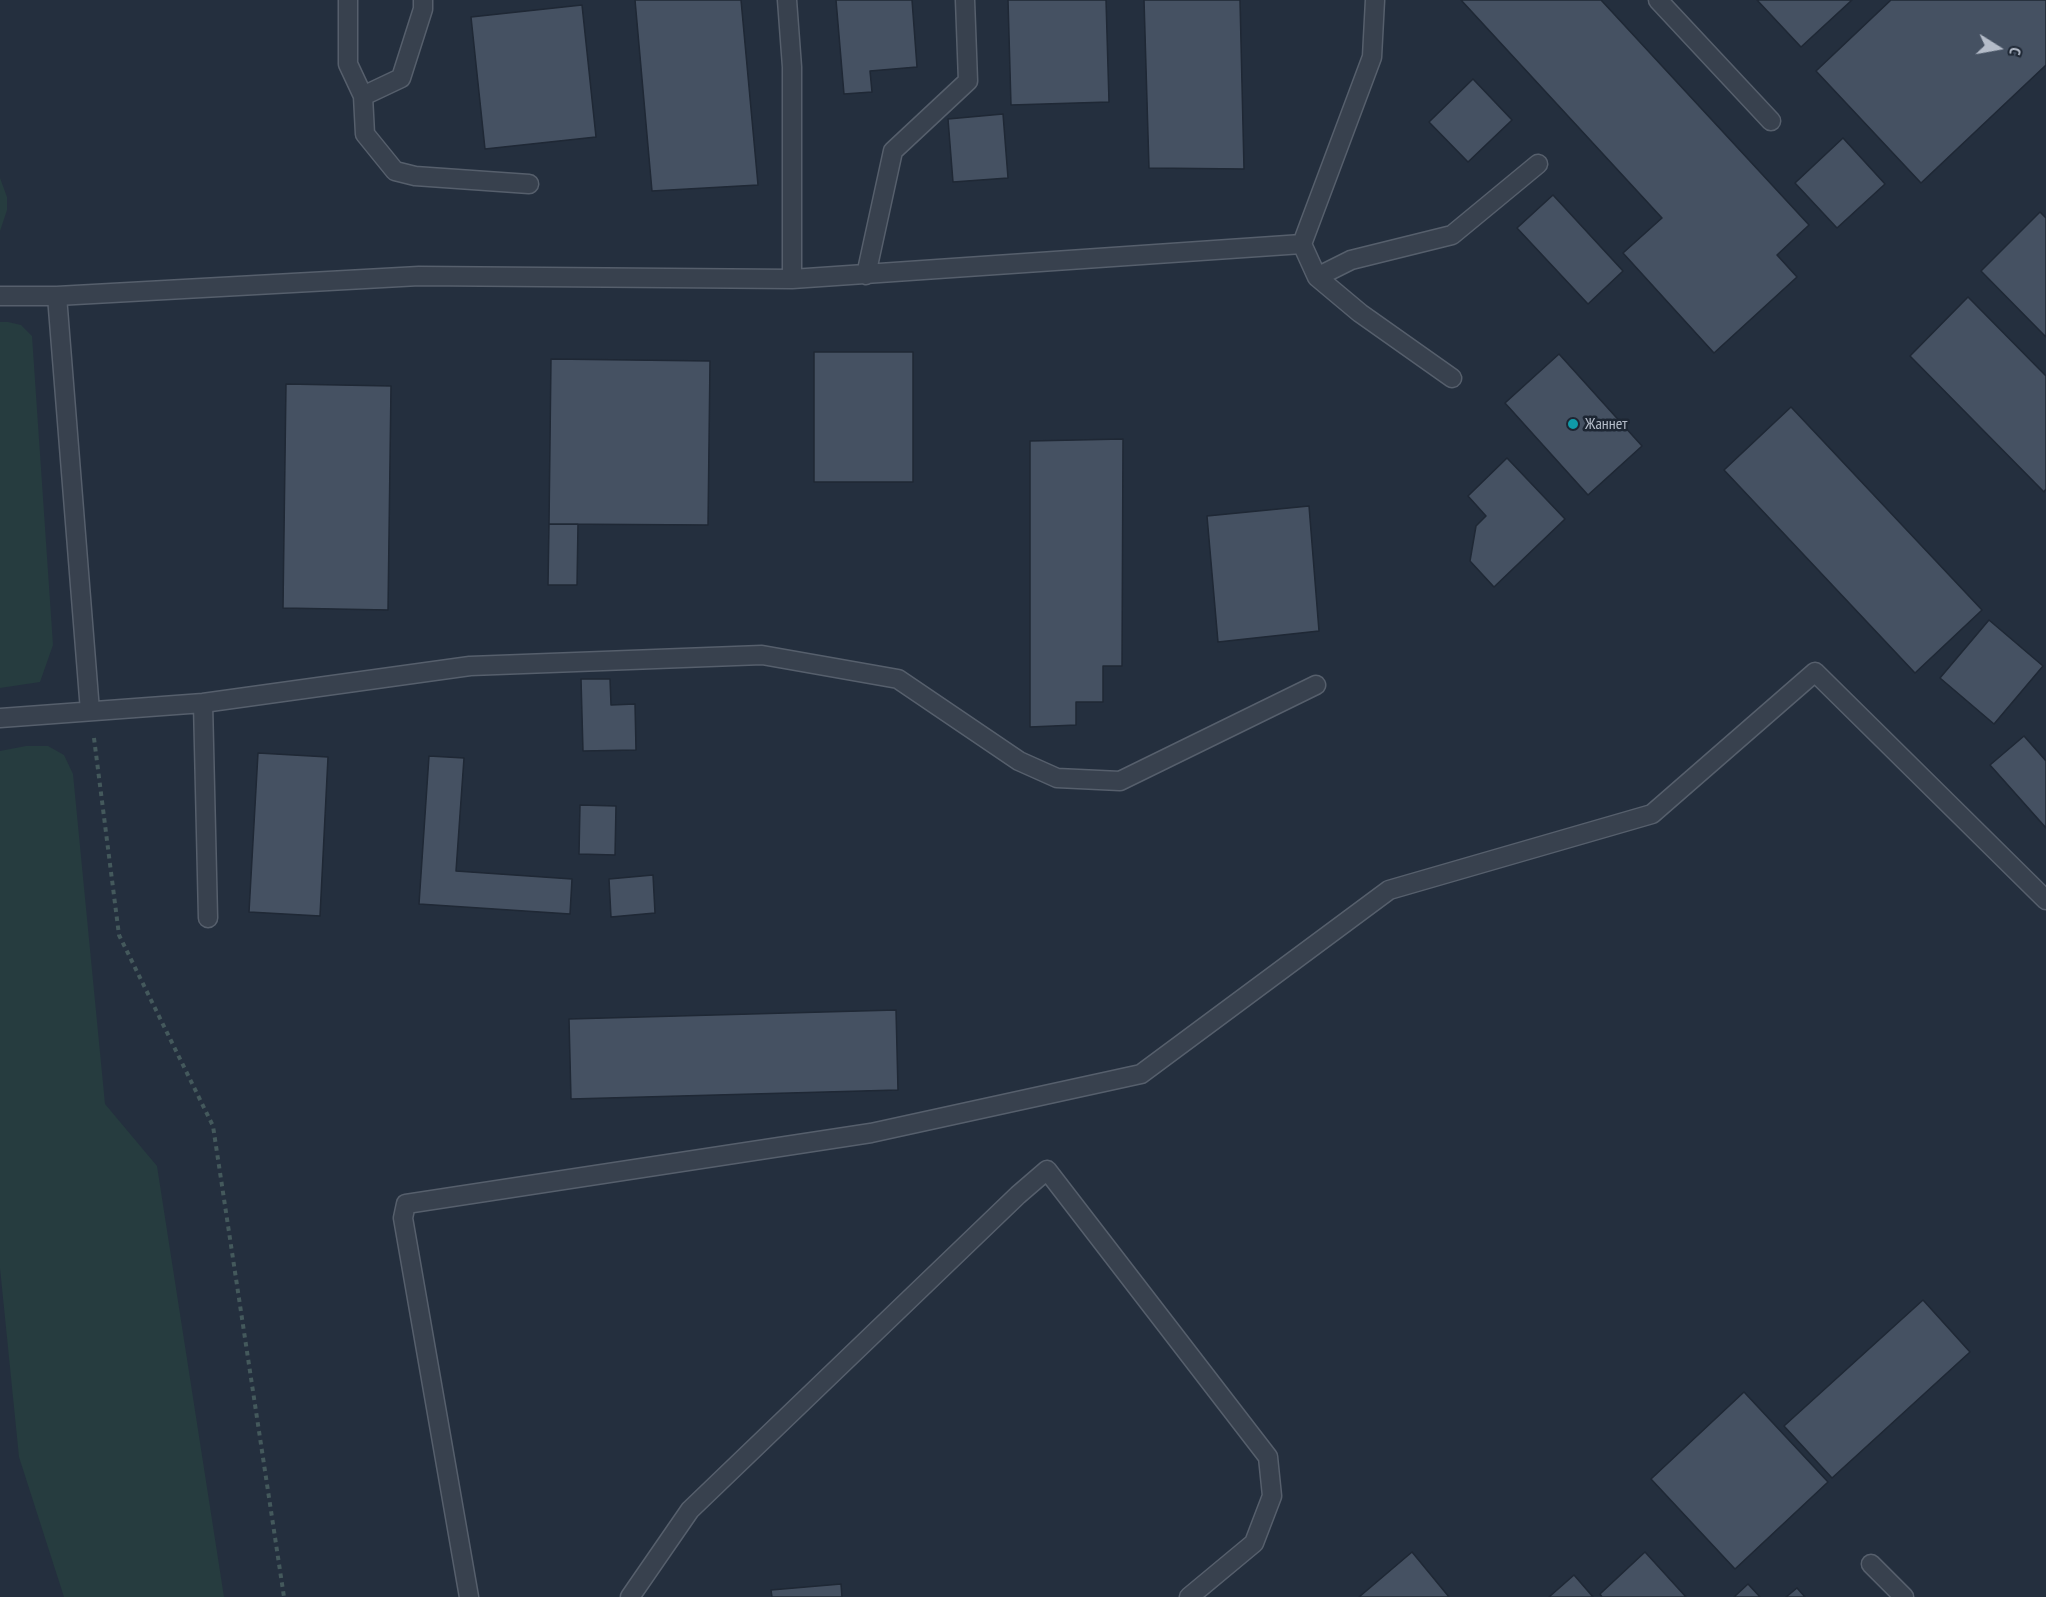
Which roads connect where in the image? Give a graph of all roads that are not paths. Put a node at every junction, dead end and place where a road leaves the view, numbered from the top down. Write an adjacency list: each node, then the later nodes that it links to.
1 (348, 0): 7 (lane)
2 (423, 0): 7 (lane)
3 (787, 0): 14 (lane)
4 (965, 0): 12 (lane)
5 (1375, 0): 11 (lane)
6 (1658, 0): 8 (lane)
7 (363, 96): 10 (lane)
8 (1771, 121)
9 (1539, 164): 13 (lane)
10 (529, 184)
11 (1302, 244): 12 (lane); 13 (lane)
12 (866, 275): 14 (lane)
13 (1317, 277): 17 (lane)
14 (792, 279): 15 (lane)
15 (57, 296): 16 (lane); 20 (lane)
16 (0, 297)
17 (1452, 378)
18 (1316, 685): 19 (lane)
19 (203, 703): 20 (lane); 23 (lane)
20 (90, 711): 21 (lane)
21 (0, 718)
22 (2046, 900): 25 (lane)
23 (208, 918)
24 (1871, 1564): 28 (lane)
25 (469, 1597)
26 (630, 1597): 27 (lane)
27 (1189, 1597)
28 (1904, 1597)

